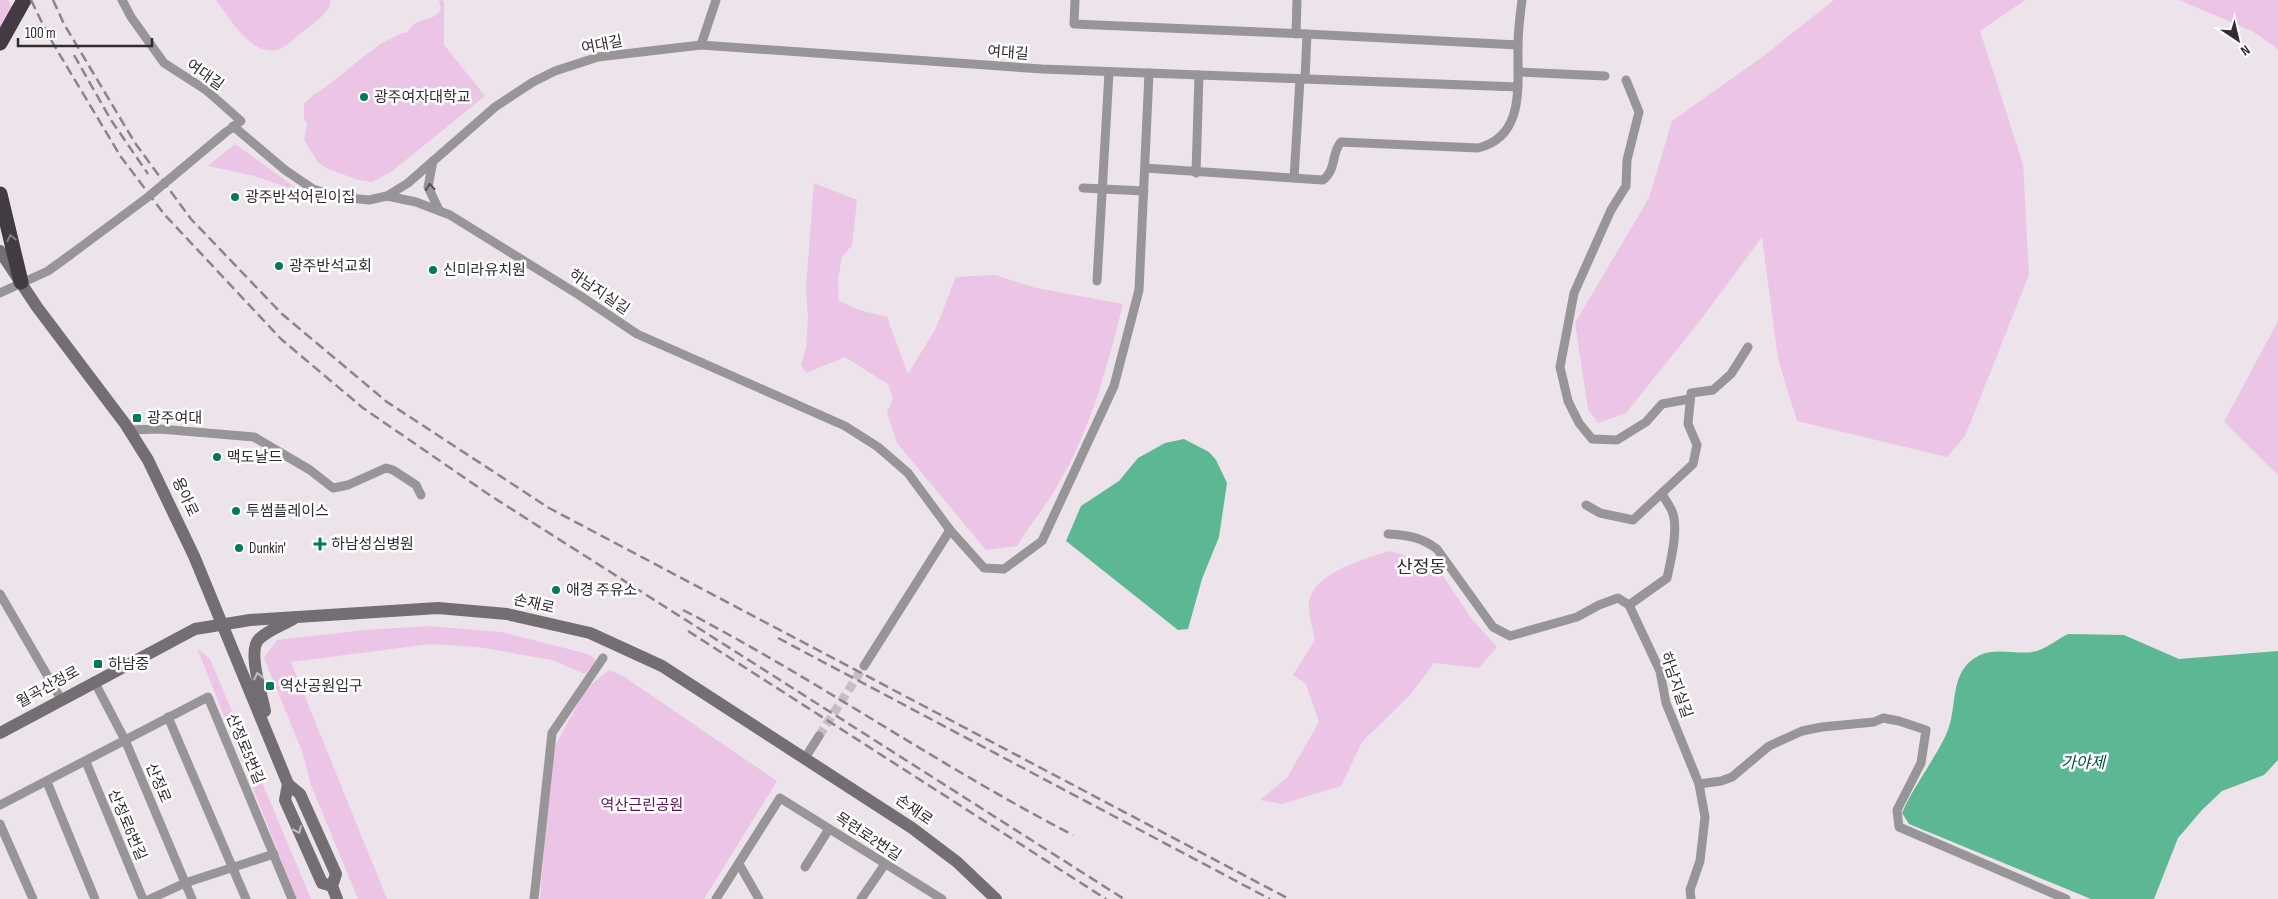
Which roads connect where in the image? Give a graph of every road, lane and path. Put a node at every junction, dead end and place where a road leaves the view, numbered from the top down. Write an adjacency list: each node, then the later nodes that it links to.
1 (24, 0): 9 (highway)
2 (122, 0): 20 (street, 여대길)
3 (716, 0): 10 (street)
4 (1075, 0): 7 (street)
5 (1297, 0): 7 (street)
6 (1522, 0): 11 (street)
7 (1296, 34): 8 (street)
8 (1308, 34): 11 (street); 17 (street)
9 (0, 43)
10 (701, 45): 12 (street, 여대길); 21 (street, 여대길)
11 (1518, 45): 13 (street)
12 (1109, 72): 14 (street, 여대길); 26 (street)
13 (1518, 72): 16 (street); 19 (street)
14 (1149, 73): 15 (street, 여대길); 22 (street, 하남지실길)
15 (1199, 75): 17 (street, 여대길); 23 (street)
16 (1604, 76)
17 (1303, 79): 19 (street, 여대길); 24 (street)
18 (1626, 80): 36 (street)
19 (1518, 87): 24 (street)
20 (233, 126): 29 (street, 여대길); 33 (street, bridge)
21 (433, 161): 29 (street, 여대길); 30 (street, one-way to 21)
22 (1145, 168): 23 (street); 27 (street, 하남지실길)
23 (1196, 173): 24 (street)
24 (1294, 178)
25 (1083, 188): 26 (street)
26 (1102, 189): 27 (street); 32 (street)
27 (1144, 191): 41 (street, 하남지실길)
28 (0, 194): 33 (highway, one-way to 28)
29 (387, 196): 30 (street, 하남지실길)
30 (439, 210): 41 (street, 하남지실길)
31 (0, 251): 33 (main road, 용아로)
32 (1097, 281)
33 (21, 282): 34 (street); 37 (main road, 용아로)
34 (0, 293)
35 (1748, 347): 36 (street)
36 (1689, 398): 38 (street)
37 (129, 430): 39 (street); 46 (main road, 용아로)
38 (1662, 494): 40 (street); 44 (street)
39 (420, 495)
40 (1586, 505)
41 (950, 530): 48 (street)
42 (1388, 534): 44 (street)
43 (0, 594): 50 (street)
44 (1629, 605): 59 (street, 하남지실길)
45 (295, 618): 46 (main road, 손재로); 55 (main road, one-way to 45); 56 (main road, 손재로)
46 (222, 624): 49 (main road, 월곡산정로); 55 (main road, 용아로)
47 (603, 658): 79 (street)
48 (864, 666)
49 (94, 681): 50 (main road, 월곡산정로); 54 (street, 산정로)
50 (61, 699): 52 (main road, 월곡산정로)
51 (168, 716): 54 (street, 산정로5번길); 63 (street, 산정로5번길); 66 (street)
52 (0, 732)
53 (819, 736): 56 (street)
54 (125, 740): 57 (street); 68 (street, 산정로)
55 (271, 741): 78 (main road, 용아로)
56 (805, 758): 82 (main road, 손재로)
57 (86, 762): 58 (street); 73 (street, 산정로6번길)
58 (47, 782): 60 (street); 72 (street)
59 (1699, 784): 83 (street, 하남지실길); 84 (street)
60 (0, 805)
61 (0, 824): 71 (street)
62 (829, 829): 64 (street, 목련로2번길); 65 (street, 목련로2번길); 67 (street)
63 (274, 854): 66 (street); 77 (street)
64 (739, 864): 69 (street); 80 (street)
65 (885, 864): 70 (street, 목련로2번길); 81 (street)
66 (233, 867): 68 (street); 76 (street)
67 (805, 867)
68 (185, 883): 74 (street); 75 (street, 산정로)
69 (719, 897)
70 (938, 898)
71 (33, 899)
72 (95, 899)
73 (143, 899)
74 (150, 899)
75 (192, 899)
76 (246, 899)
77 (292, 899)
78 (338, 899)
79 (534, 899)
80 (759, 899)
81 (861, 899)
82 (996, 899)
83 (1691, 899)
84 (2066, 899)

